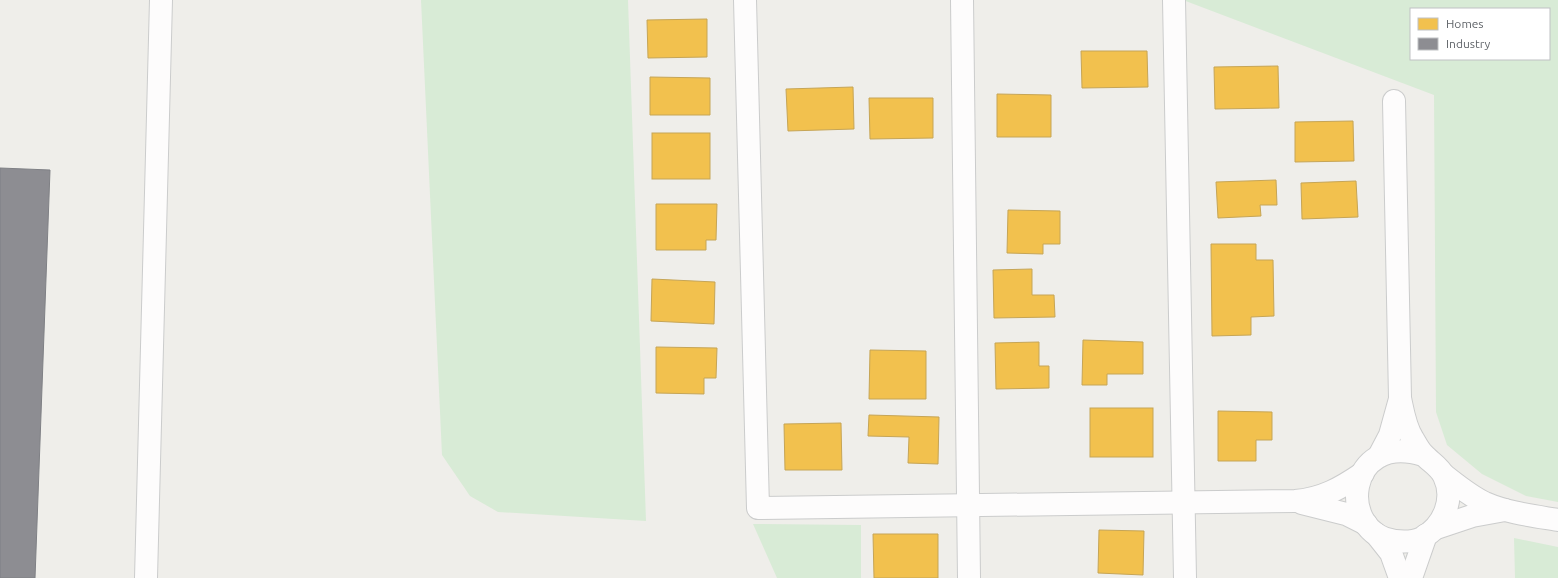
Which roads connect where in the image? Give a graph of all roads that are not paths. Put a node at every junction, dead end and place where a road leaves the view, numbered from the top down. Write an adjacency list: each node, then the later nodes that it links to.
1 (161, 0): 18 (street)
2 (745, 0): 13 (street)
3 (962, 0): 13 (street)
4 (1174, 0): 12 (street)
5 (1394, 101): 6 (street)
6 (1400, 398): 7 (street); 8 (street)
7 (1423, 454): 8 (street); 10 (street)
8 (1379, 456): 9 (street)
9 (1363, 473): 11 (street); 16 (street)
10 (1444, 475): 14 (street); 17 (street)
11 (1295, 502): 12 (street); 16 (street)
12 (1184, 503): 13 (street); 20 (street)
13 (968, 505): 19 (street)
14 (1506, 510): 15 (street); 17 (street)
15 (1558, 520)
16 (1371, 529): 17 (street); 21 (street)
17 (1431, 531): 22 (street)
18 (146, 578)
19 (970, 578)
20 (1185, 578)
21 (1400, 578)
22 (1411, 578)

